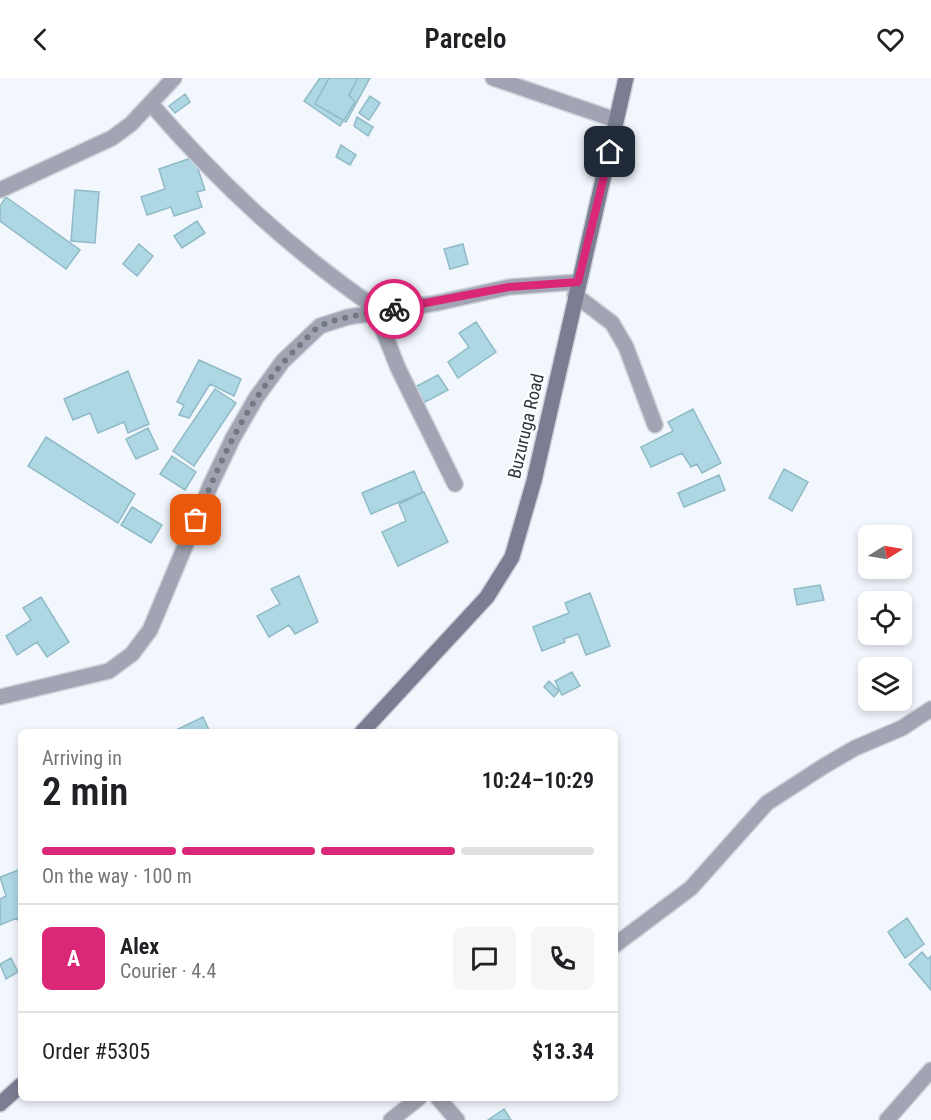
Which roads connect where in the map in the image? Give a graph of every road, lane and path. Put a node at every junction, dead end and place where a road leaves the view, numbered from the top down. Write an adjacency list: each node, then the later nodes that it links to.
1 (174, 78): 4 (street)
2 (493, 78): 5 (street)
3 (626, 78): 5 (main road, Buzuruga Road)
4 (151, 104): 6 (street); 8 (street)
5 (616, 120): 7 (main road, Buzuruga Road)
6 (0, 190)
7 (576, 289): 8 (street); 9 (street); 13 (main road, Buzuruga Road)
8 (378, 312): 10 (street); 11 (street)
9 (655, 425)
10 (455, 484)
11 (0, 697)
12 (931, 709): 14 (street)
13 (365, 729)
14 (618, 943)
15 (931, 1070): 22 (street)
16 (18, 1088): 19 (main road)
17 (415, 1101): 20 (street)
18 (441, 1101): 21 (street)
19 (0, 1104)
20 (391, 1120)
21 (457, 1120)
22 (887, 1120)

